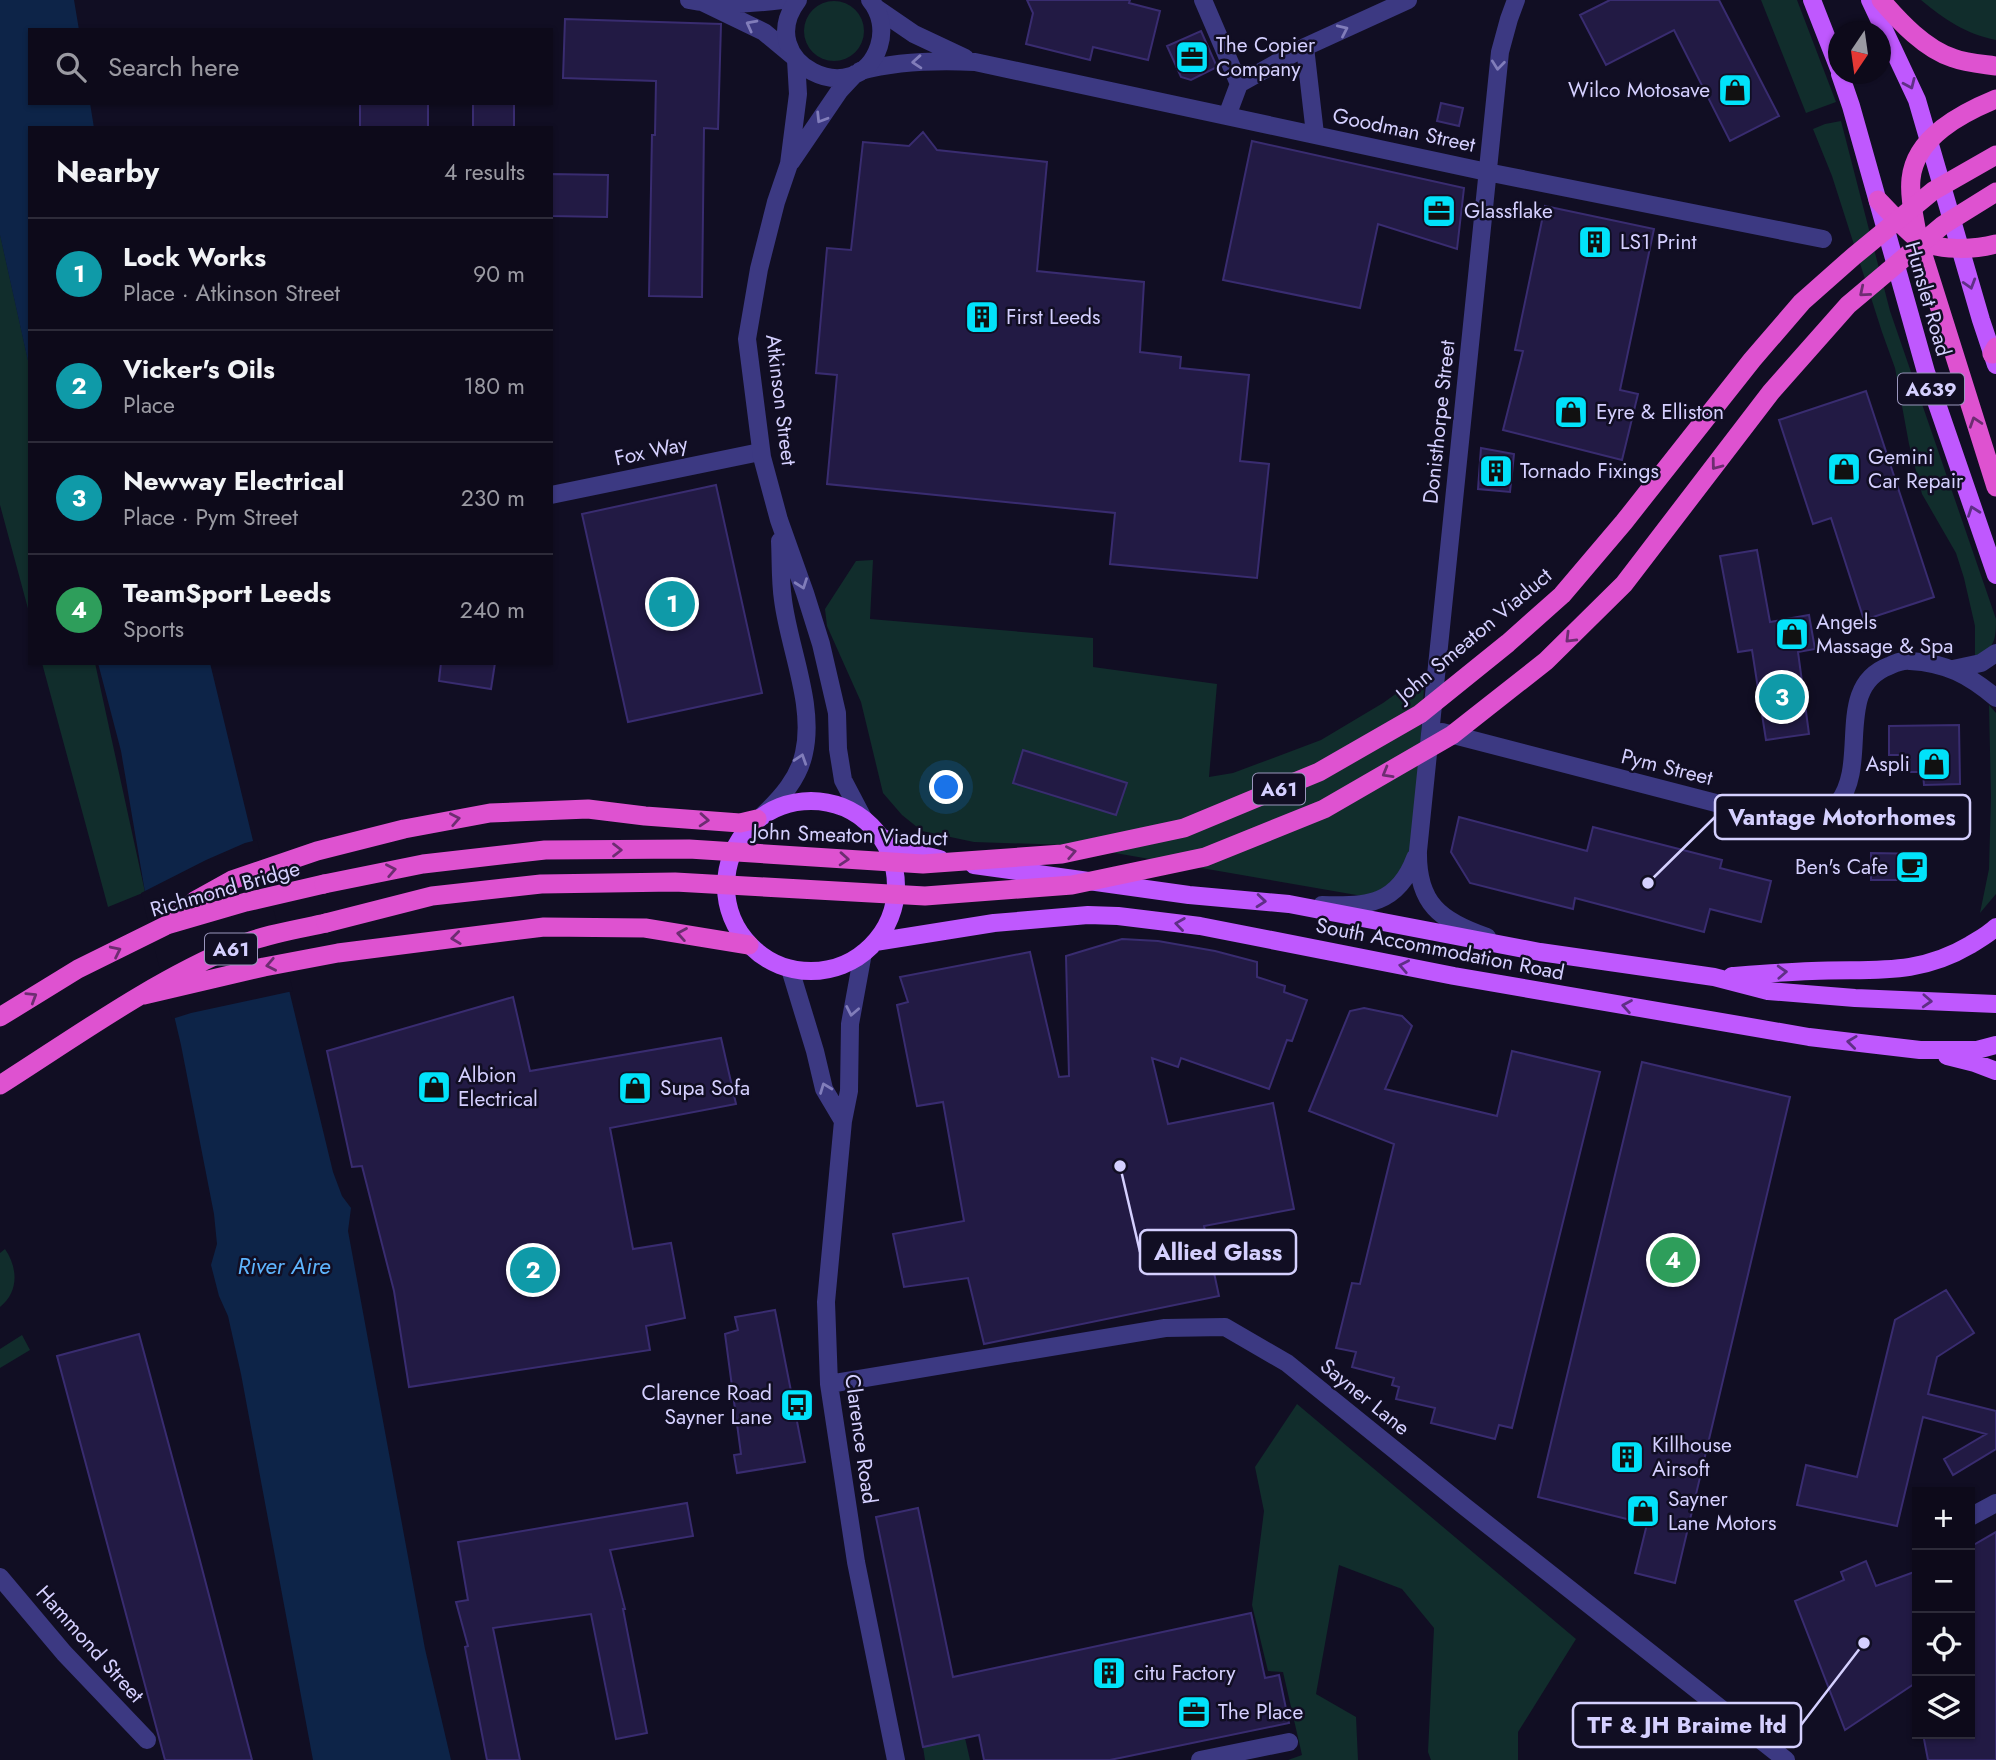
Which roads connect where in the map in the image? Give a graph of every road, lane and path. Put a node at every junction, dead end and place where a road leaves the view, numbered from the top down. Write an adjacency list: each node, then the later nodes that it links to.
1 (782, 0): 9 (street)
2 (798, 0): 13 (street, Atkinson Street)
3 (1203, 0): 17 (street)
4 (1408, 0): 12 (street, one-way to 4)
5 (1516, 0): 25 (street, Donisthorpe Street, one-way to 25)
6 (1812, 0): 11 (main road, Hunslet Road / A639)
7 (1870, 0): 22 (main road, one-way to 22)
8 (1881, 0): 15 (highway)
9 (696, 1): 13 (street, one-way to 9)
10 (873, 3): 14 (street, Goodman Street); 16 (street, Atkinson Street)
11 (1828, 42)
12 (1305, 47): 17 (street); 21 (street)
13 (795, 58): 16 (street, Goodman Street); 24 (street, Atkinson Street)
14 (975, 62): 16 (street, Goodman Street, one-way to 16); 20 (street, Goodman Street)
15 (1996, 66)
16 (858, 72): 24 (street, Atkinson Street, one-way to 24)
17 (1239, 83): 20 (street)
18 (1843, 84): 27 (main road, Hunslet Road / A639)
19 (1996, 99): 22 (highway)
20 (1227, 116): 21 (street, Goodman Street)
21 (1315, 134): 25 (street, Goodman Street)
22 (1929, 140): 29 (highway); 31 (main road)
23 (1996, 155): 46 (highway, John Smeaton Viaduct / A61, one-way to 23, bridge)
24 (789, 164): 33 (street, Atkinson Street)
25 (1487, 172): 28 (street, Goodman Street); 41 (street, Donisthorpe Street)
26 (1996, 192): 55 (highway, A61, one-way to 55, bridge)
27 (1878, 200): 29 (highway); 37 (main road, Hunslet Road / A639, one-way to 27)
28 (1824, 239)
29 (1918, 239): 31 (highway); 34 (highway, one-way to 29)
30 (1996, 244): 31 (highway)
31 (1960, 249): 32 (main road, one-way to 32)
32 (1995, 355)
33 (760, 452): 35 (street, Fox Way); 36 (street, Atkinson Street)
34 (1996, 487)
35 (553, 495)
36 (779, 520): 42 (street, Atkinson Street, one-way to 36); 43 (street, Atkinson Street, one-way to 43)
37 (1996, 575)
38 (1996, 653): 39 (street, Pym Street)
39 (1953, 669): 40 (street, Pym Street); 41 (street, Pym Street)
40 (1996, 698)
41 (1430, 729): 45 (street, Donisthorpe Street)
42 (760, 817): 43 (main road, South Accommodation Road); 48 (highway, one-way to 42); 50 (main road, South Accommodation Road)
43 (864, 820): 44 (main road, South Accommodation Road)
44 (881, 838): 47 (main road, South Accommodation Road, one-way to 47); 52 (main road, South Accommodation Road)
45 (1418, 851): 47 (street, Donisthorpe Street); 51 (street, Donisthorpe Street)
46 (324, 884): 48 (highway, Richmond Bridge / A61)
47 (1289, 904): 51 (main road, South Accommodation Road)
48 (167, 925): 57 (highway, Richmond Bridge / A61, one-way to 48)
49 (1996, 927): 54 (main road, one-way to 49)
50 (749, 945): 53 (main road, South Accommodation Road); 55 (highway, one-way to 55)
51 (1514, 946): 54 (main road, South Accommodation Road)
52 (869, 947): 53 (main road, South Accommodation Road); 59 (main road, South Accommodation Road, one-way to 52); 62 (street, Clarence Road, one-way to 62)
53 (790, 969): 62 (street, one-way to 53)
54 (1714, 976): 56 (main road, South Accommodation Road, one-way to 56)
55 (144, 995): 61 (highway, A61)
56 (1996, 1004)
57 (0, 1017)
58 (1996, 1045): 59 (main road, South Accommodation Road)
59 (1920, 1050): 60 (main road)
60 (1996, 1071)
61 (0, 1085)
62 (842, 1121): 63 (street, Clarence Road)
63 (828, 1384): 69 (street, Clarence Road); 71 (street, Sayner Lane)
64 (1996, 1503): 65 (street)
65 (1975, 1514)
66 (0, 1577): 67 (street, Hammond Street)
67 (147, 1740)
68 (1289, 1742): 70 (street)
69 (896, 1760)
70 (1200, 1760)
71 (1786, 1760)

